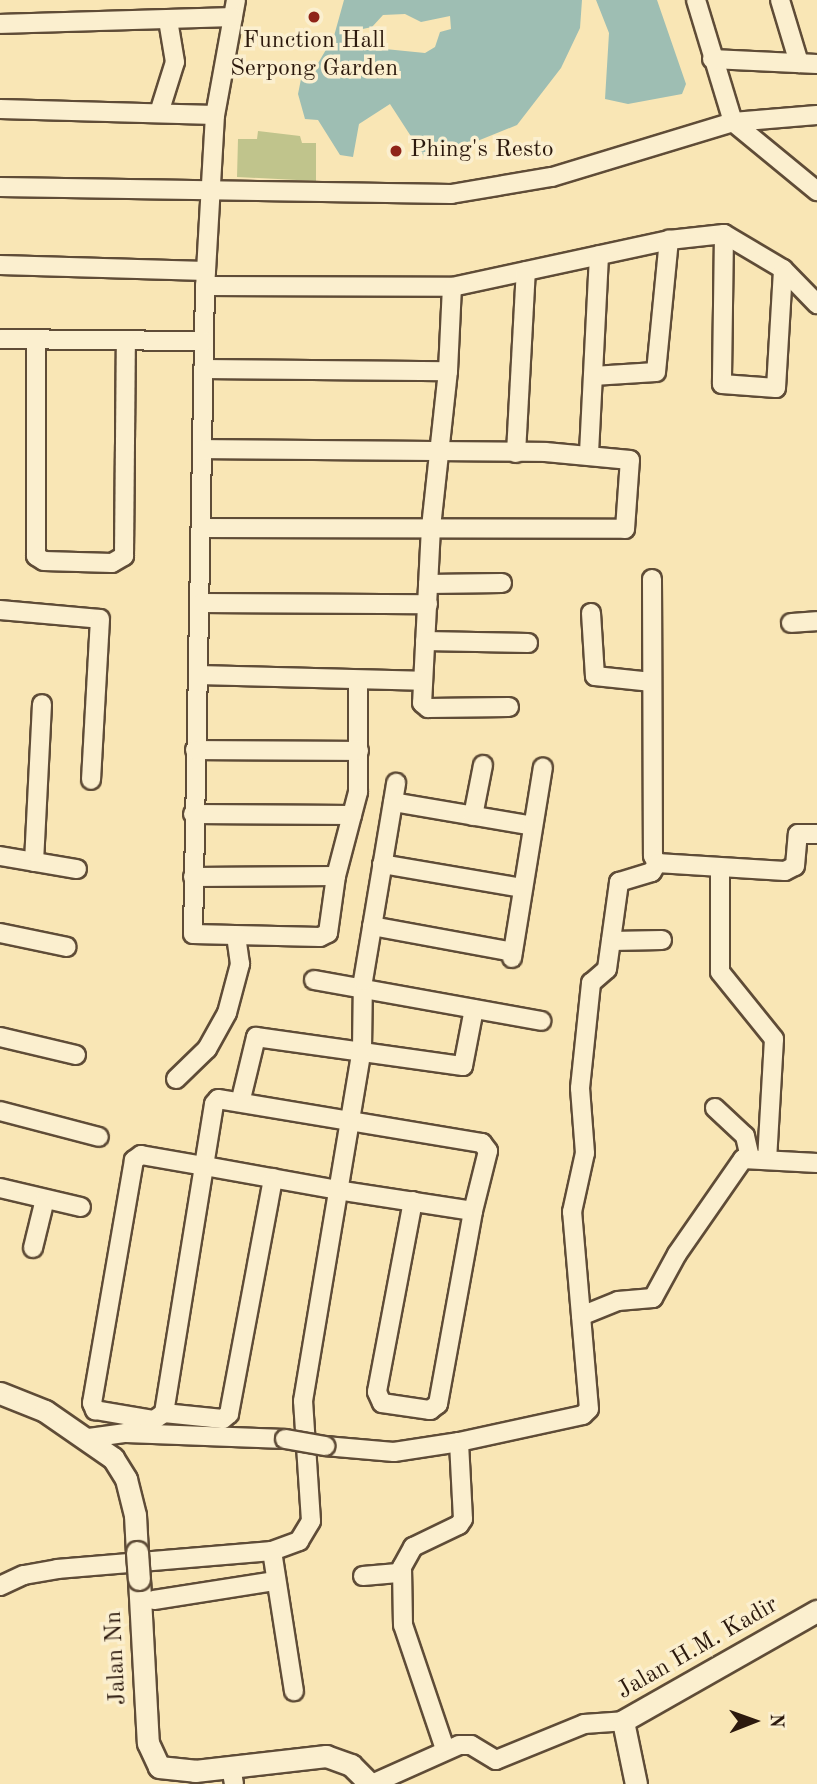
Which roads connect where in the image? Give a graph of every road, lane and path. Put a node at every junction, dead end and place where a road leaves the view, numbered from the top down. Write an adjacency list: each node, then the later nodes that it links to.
1 (696, 0): 6 (street)
2 (780, 0): 7 (street)
3 (234, 8): 4 (street); 10 (street)
4 (168, 20): 5 (street); 9 (street)
5 (0, 23)
6 (712, 59): 7 (street); 12 (street)
7 (808, 64)
8 (0, 109): 9 (street)
9 (159, 113): 10 (street)
10 (215, 115): 15 (street)
11 (817, 115): 12 (street)
12 (733, 122): 14 (street); 15 (street)
13 (0, 187): 15 (street)
14 (817, 191)
15 (210, 192): 22 (street)
16 (724, 234): 17 (street); 20 (street); 20 (street)
17 (669, 240): 18 (street); 31 (street)
18 (599, 255): 21 (street); 31 (street)
19 (0, 265): 22 (street)
20 (783, 269): 24 (street)
21 (526, 271): 23 (street); 33 (street)
22 (205, 279): 23 (street); 28 (street)
23 (452, 287): 30 (street)
24 (817, 304)
25 (0, 339): 26 (street)
26 (36, 340): 27 (street); 27 (street)
27 (126, 341): 28 (street)
28 (204, 341): 29 (street)
29 (203, 369): 30 (street); 32 (street)
30 (448, 371): 35 (street)
31 (593, 376): 34 (street)
32 (202, 449): 35 (street); 37 (street)
33 (516, 453): 34 (street); 35 (street)
34 (589, 453): 36 (street)
35 (439, 454): 36 (street)
36 (431, 527): 37 (street); 40 (street)
37 (202, 528): 41 (street)
38 (652, 579): 52 (street)
39 (502, 583): 40 (street)
40 (428, 584): 42 (street)
41 (201, 603): 42 (street); 49 (street)
42 (428, 604): 47 (street)
43 (0, 610): 59 (street)
44 (591, 613): 52 (street)
45 (817, 621): 46 (street)
46 (791, 623)
47 (425, 641): 48 (street); 50 (street)
48 (528, 643)
49 (198, 676): 51 (street); 55 (street)
50 (421, 681): 51 (street); 54 (street)
51 (358, 682): 56 (street)
52 (652, 682): 69 (street)
53 (42, 704): 68 (street)
54 (509, 707)
55 (195, 750): 56 (street); 62 (street)
56 (359, 751): 63 (street)
57 (483, 765): 64 (street)
58 (543, 767): 65 (street)
59 (91, 780)
60 (396, 783): 61 (street)
61 (393, 802): 64 (street); 70 (street)
62 (192, 814): 63 (street); 74 (street)
63 (352, 815): 73 (street)
64 (472, 816): 65 (street)
65 (533, 826): 75 (street)
66 (817, 834): 71 (street)
67 (0, 856): 68 (street)
68 (34, 862): 72 (street)
69 (657, 863): 71 (street); 80 (street)
70 (382, 864): 75 (street); 76 (street)
71 (720, 868): 95 (street)
72 (77, 869)
73 (335, 876): 74 (street); 78 (street)
74 (193, 877): 78 (street)
75 (523, 888): 76 (street)
76 (372, 926): 83 (street)
77 (0, 933): 81 (street)
78 (236, 936): 89 (street)
79 (662, 940): 80 (street)
80 (611, 941): 106 (street)
81 (66, 947)
82 (314, 980): 83 (street)
83 (363, 989): 84 (street); 87 (street)
84 (474, 1009): 85 (street); 87 (street)
85 (541, 1021)
86 (0, 1037): 88 (street)
87 (362, 1049): 90 (street); 93 (street)
88 (76, 1055)
89 (176, 1079)
90 (241, 1099): 93 (street); 97 (street)
91 (715, 1108): 95 (street)
92 (0, 1111): 94 (street)
93 (351, 1119): 100 (street); 104 (street)
94 (99, 1137)
95 (759, 1159): 96 (street); 106 (street)
96 (817, 1163)
97 (204, 1166): 98 (street); 108 (street); 108 (street)
98 (273, 1178): 100 (street); 108 (street)
99 (0, 1188): 101 (street)
100 (338, 1190): 102 (street); 111 (street)
101 (45, 1199): 103 (street); 105 (street)
102 (412, 1201): 104 (street); 104 (street)
103 (80, 1208)
104 (472, 1211)
105 (33, 1248)
106 (582, 1316): 110 (street)
107 (0, 1393): 109 (street, Jalan Nn)
108 (164, 1413)
109 (89, 1438): 110 (street, bridge); 121 (street, Jalan Nn, bridge)
110 (459, 1442): 112 (street)
111 (272, 1551): 114 (street); 115 (street)
112 (401, 1573): 113 (street); 120 (street)
113 (363, 1576)
114 (276, 1581): 116 (street); 118 (street)
115 (0, 1586)
116 (154, 1600)
117 (817, 1611): 119 (street, Jalan H.M. Kadir)
118 (294, 1691)
119 (623, 1721): 120 (street); 123 (street, Jalan H.M. Kadir)
120 (445, 1749): 122 (street)
121 (232, 1775): 122 (street, Jalan Nn)
122 (371, 1784)
123 (636, 1784)

